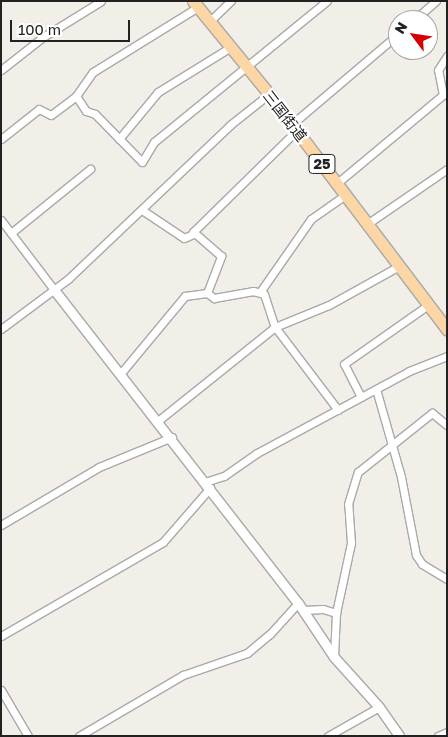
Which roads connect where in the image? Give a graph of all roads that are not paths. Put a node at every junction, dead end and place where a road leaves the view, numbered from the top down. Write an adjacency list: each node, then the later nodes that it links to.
1 (101, 1): 12 (street)
2 (231, 1): 7 (street)
3 (327, 1): 11 (street)
4 (436, 1): 6 (street)
5 (195, 4): 7 (main road, 三国街道 / 25); 14 (street)
6 (426, 10)
7 (210, 21): 9 (main road, 三国街道 / 25)
8 (388, 43): 15 (street)
9 (231, 47): 11 (main road, 三国街道 / 25); 17 (street)
10 (447, 56): 20 (street)
11 (247, 68): 13 (main road, 三国街道 / 25); 17 (street)
12 (1, 70)
13 (269, 94): 15 (main road, 三国街道 / 25); 22 (street)
14 (76, 96): 16 (street); 17 (street)
15 (295, 127): 20 (main road, 三国街道 / 25); 26 (street)
16 (1, 139)
17 (119, 139)
18 (90, 169): 25 (street)
19 (447, 169): 24 (street)
20 (336, 184): 21 (main road, 三国街道 / 25)
21 (345, 195): 24 (main road, 三国街道 / 25); 30 (street)
22 (142, 210): 26 (street); 28 (street)
23 (1, 220): 25 (street)
24 (367, 224): 27 (main road, 三国街道 / 25)
25 (11, 233): 28 (street)
26 (193, 234): 29 (street)
27 (399, 266): 31 (main road, 三国街道 / 25); 32 (street)
28 (54, 291): 33 (street); 36 (street)
29 (207, 292): 30 (street); 36 (street)
30 (260, 292): 32 (street)
31 (428, 305): 34 (main road, 三国街道 / 25); 38 (street)
32 (275, 327): 39 (street); 40 (street)
33 (1, 329)
34 (447, 329)
35 (447, 356): 37 (street)
36 (121, 373): 40 (street)
37 (376, 389): 38 (street); 43 (street)
38 (361, 397): 39 (street)
39 (338, 410): 44 (street)
40 (159, 420): 42 (street)
41 (447, 425): 43 (street)
42 (172, 437): 44 (street); 45 (street)
43 (392, 444): 46 (street); 48 (street)
44 (207, 485): 47 (street); 49 (street)
45 (1, 525)
46 (447, 579)
47 (301, 607): 48 (street); 50 (street); 55 (street)
48 (336, 612): 50 (street)
49 (1, 636)
50 (334, 657): 52 (street)
51 (1, 690): 54 (street)
52 (378, 707): 56 (street); 57 (street)
53 (447, 732): 58 (street)
54 (28, 736)
55 (80, 736)
56 (328, 736)
57 (399, 736)
58 (438, 736)

